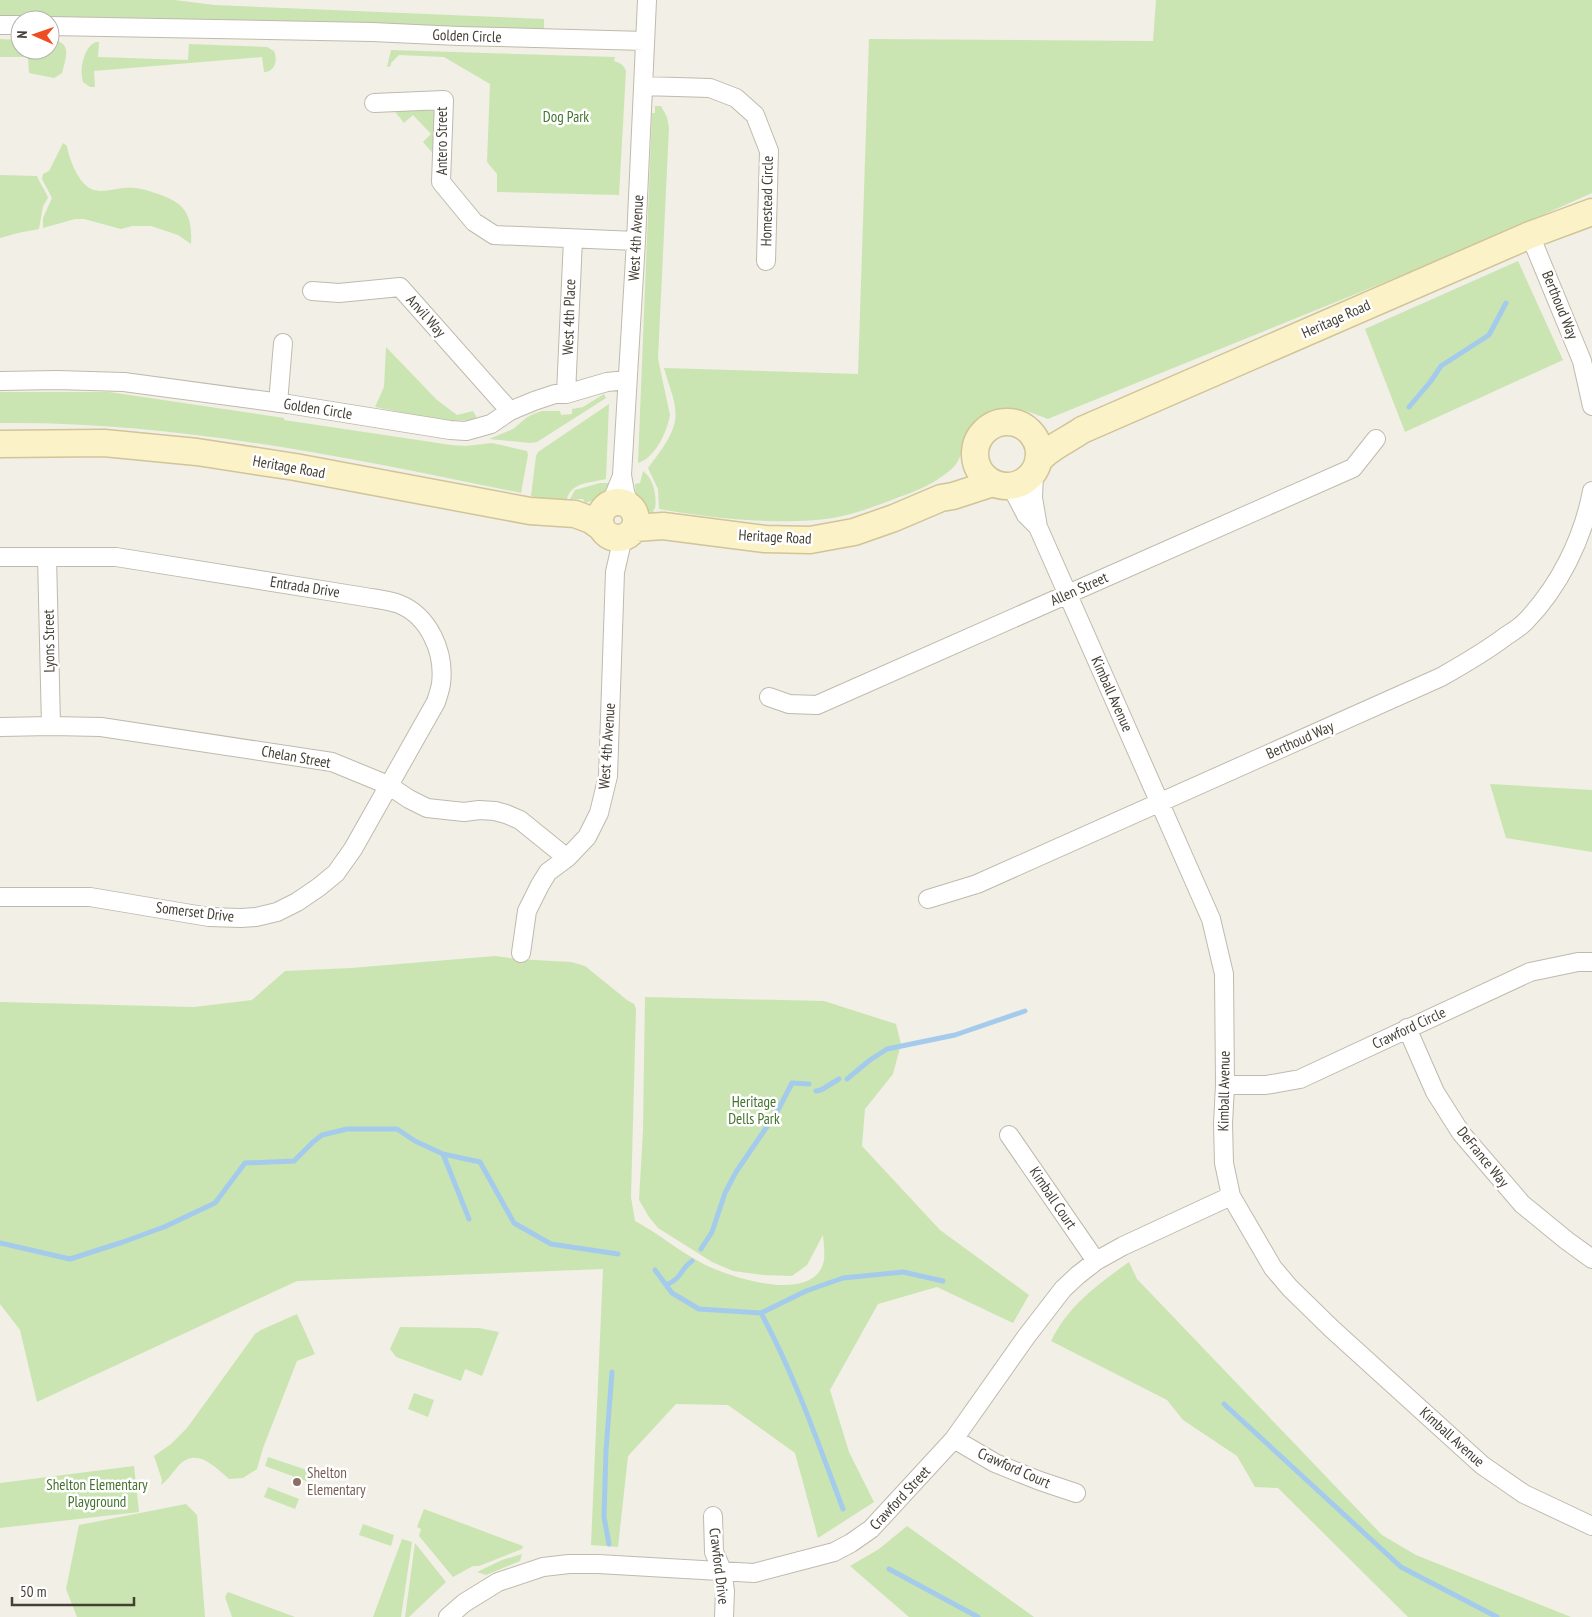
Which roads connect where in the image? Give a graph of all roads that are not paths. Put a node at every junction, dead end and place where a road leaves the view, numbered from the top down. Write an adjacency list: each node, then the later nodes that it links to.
1 (647, 0): 3 (street, West 4th Avenue)
2 (60, 26): 3 (street, Golden Circle)
3 (645, 41): 4 (street, West 4th Avenue)
4 (643, 86): 9 (street, West 4th Avenue); 10 (street, Homestead Circle)
5 (374, 103): 8 (street, Antero Street)
6 (1592, 212): 7 (main road, Heritage Road)
7 (1530, 235): 17 (street, Berthoud Way); 20 (main road, Heritage Road)
8 (572, 239): 9 (street, Antero Street); 15 (street, West 4th Place)
9 (636, 241): 13 (street, West 4th Avenue)
10 (766, 261)
11 (312, 291): 18 (street, Anvil Way)
12 (283, 343): 16 (street)
13 (628, 380): 15 (street, Golden Circle); 28 (street, West 4th Avenue)
14 (0, 381): 16 (street, Golden Circle)
15 (566, 394): 18 (street, Golden Circle)
16 (278, 403): 18 (street, Golden Circle)
17 (1592, 406)
18 (510, 411)
19 (1026, 429): 20 (main road, Heritage Road); 23 (main road); 24 (main road)
20 (1082, 430): 24 (main road, Heritage Road)
21 (1376, 439): 32 (street, Allen Street)
22 (0, 444): 28 (main road, Heritage Road)
23 (976, 462): 25 (main road); 27 (main road, Heritage Road)
24 (1036, 467): 25 (main road); 29 (street, Kimball Avenue)
25 (1000, 485): 27 (main road, Heritage Road); 29 (street, Kimball Avenue)
26 (1592, 491): 37 (street, Berthoud Way)
27 (941, 498): 28 (main road, Heritage Road)
28 (619, 519): 38 (street, West 4th Avenue)
29 (1038, 527): 32 (street, Kimball Avenue)
30 (0, 557): 31 (street, Entrada Drive)
31 (47, 557): 34 (street, Lyons Street); 36 (street, Entrada Drive)
32 (1068, 594): 33 (street, Allen Street); 37 (street, Kimball Avenue)
33 (769, 697)
34 (51, 726): 35 (street, Chelan Street); 36 (street, Chelan Street)
35 (0, 727)
36 (388, 785): 38 (street, Chelan Street); 39 (street, Somerset Drive)
37 (1159, 802): 40 (street, Berthoud Way); 44 (street, Kimball Avenue)
38 (567, 858): 41 (street, West 4th Avenue)
39 (0, 897)
40 (928, 899)
41 (521, 953)
42 (1592, 962): 43 (street, Crawford Circle)
43 (1407, 1028): 44 (street, Crawford Circle); 47 (street, DeFrance Way)
44 (1225, 1085): 46 (street, Kimball Avenue)
45 (1010, 1135): 48 (street, Kimball Court)
46 (1231, 1196): 48 (street, Crawford Street); 52 (street, Kimball Avenue)
47 (1592, 1259)
48 (1096, 1261): 49 (street, Crawford Street)
49 (954, 1440): 50 (street, Crawford Court); 53 (street, Crawford Street)
50 (1076, 1493)
51 (713, 1516): 53 (street, Crawford Drive)
52 (1592, 1526)
53 (722, 1570): 54 (street, Crawford Street); 55 (street, Crawford Drive)
54 (448, 1617)
55 (724, 1617)

